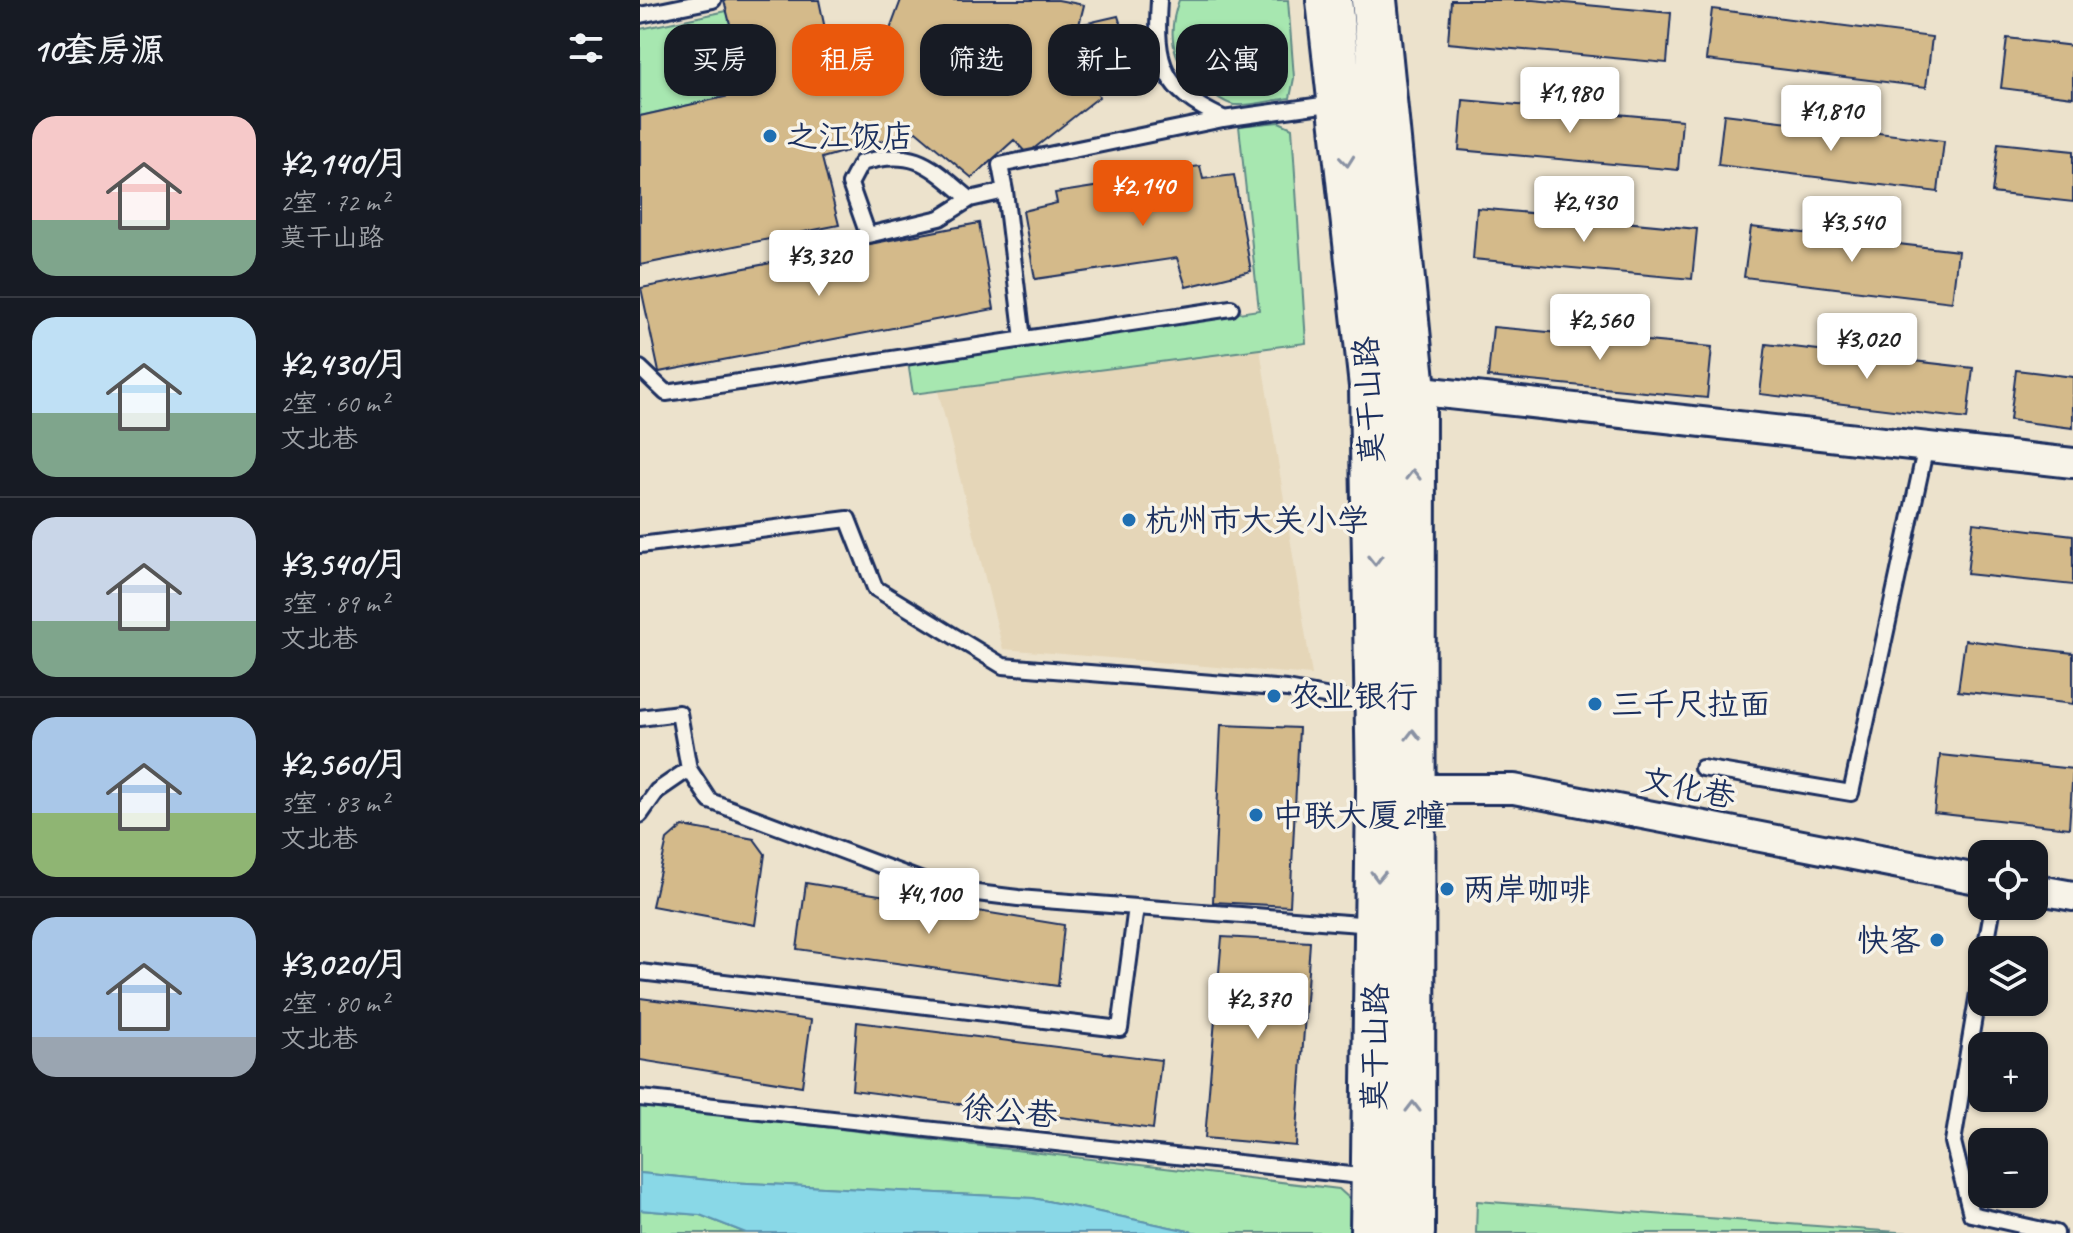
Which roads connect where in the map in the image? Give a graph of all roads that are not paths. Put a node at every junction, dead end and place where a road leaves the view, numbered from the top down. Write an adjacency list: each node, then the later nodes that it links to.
1 (713, 0): 5 (lane)
2 (1159, 0): 8 (lane)
3 (1329, 0): 7 (main road, 莫干山路)
4 (1374, 0): 14 (main road, 莫干山路)
5 (696, 2): 6 (lane)
6 (640, 15)
7 (1341, 102): 8 (lane); 18 (main road, 莫干山路, one-way to 18)
8 (1223, 119): 9 (lane)
9 (1005, 191): 10 (lane); 12 (lane)
10 (970, 199): 10 (lane)
11 (1231, 308): 12 (lane)
12 (1023, 339): 13 (lane)
13 (640, 368)
14 (1413, 390): 15 (street); 22 (main road, 莫干山路, one-way to 14)
15 (1926, 446): 16 (street); 20 (lane)
16 (2073, 463)
17 (640, 545): 18 (lane)
18 (1378, 706): 22 (main road, 莫干山路)
19 (640, 718): 21 (lane)
20 (1702, 768)
21 (689, 769): 23 (lane); 27 (lane)
22 (1396, 789): 24 (street, 文化巷); 28 (main road, 莫干山路, one-way to 28); 32 (main road, 莫干山路, one-way to 22)
23 (640, 815)
24 (1968, 877)
25 (2048, 892): 26 (street)
26 (2073, 896)
27 (1136, 907): 28 (lane); 29 (lane)
28 (1377, 926): 32 (main road, 莫干山路)
29 (640, 972)
30 (1974, 1016): 35 (lane)
31 (640, 1098): 32 (lane, 徐公巷)
32 (1387, 1184): 33 (main road, 莫干山路); 34 (main road, 莫干山路)
33 (1373, 1233)
34 (1412, 1233)
35 (2056, 1233)

